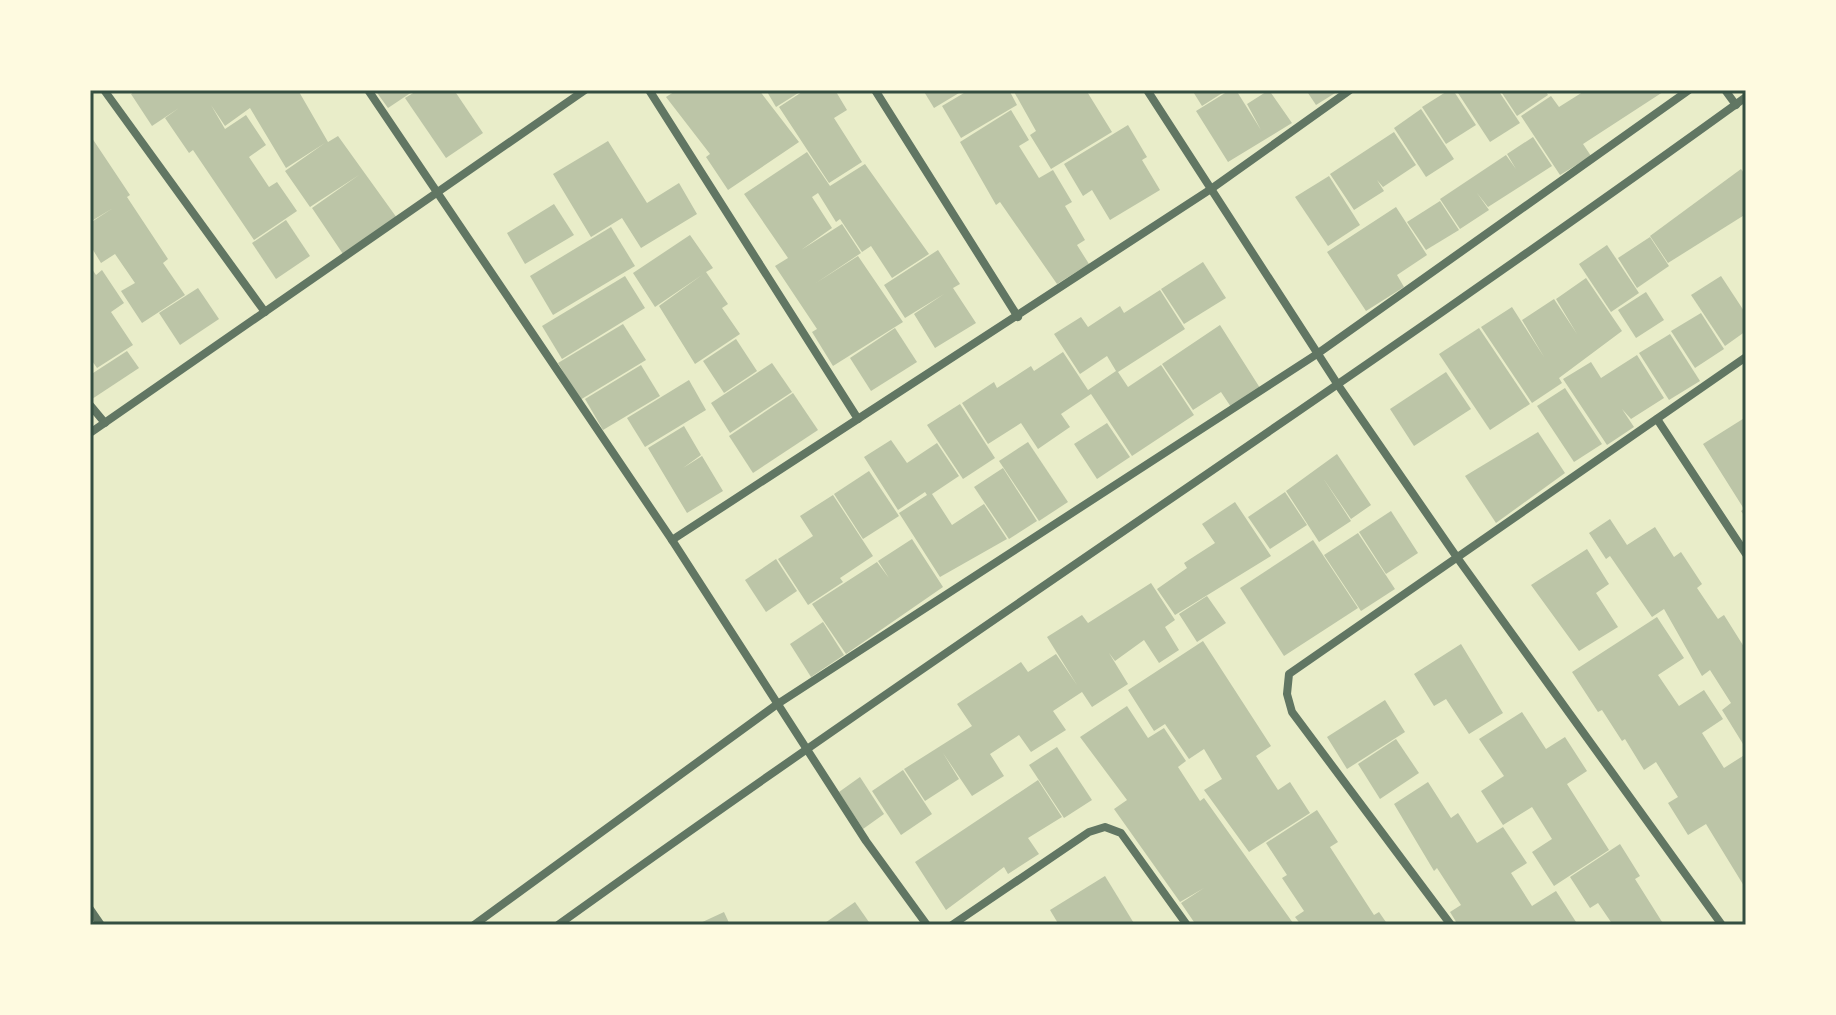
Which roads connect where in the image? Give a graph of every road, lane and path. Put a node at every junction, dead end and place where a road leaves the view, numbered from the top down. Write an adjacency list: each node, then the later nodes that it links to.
1 (104, 90): 14 (street)
2 (368, 90): 13 (street)
3 (585, 90): 13 (street)
4 (649, 90): 20 (street)
5 (875, 90): 15 (street)
6 (1147, 90): 12 (street)
7 (1350, 90): 12 (street)
8 (1689, 90): 16 (street)
9 (1725, 90): 11 (street)
10 (1746, 97): 11 (street)
11 (1736, 105): 18 (street)
12 (1211, 189): 15 (street); 16 (street)
13 (441, 193): 14 (street); 24 (street)
14 (265, 312): 22 (street)
15 (1018, 317): 20 (street)
16 (1317, 354): 18 (street); 27 (street)
17 (1746, 357): 21 (street)
18 (1338, 385): 26 (street); 28 (street)
19 (90, 405): 22 (street)
20 (858, 419): 24 (street)
21 (1657, 419): 25 (street); 26 (street)
22 (105, 423): 23 (street)
23 (90, 433)
24 (672, 540): 27 (street)
25 (1746, 554)
26 (1456, 556): 36 (street); 37 (street)
27 (776, 705): 28 (street); 31 (street)
28 (806, 747): 32 (street); 33 (street)
29 (90, 909): 30 (street)
30 (101, 925)
31 (474, 925)
32 (558, 925)
33 (927, 925)
34 (952, 925): 35 (street)
35 (1187, 925)
36 (1451, 925)
37 (1722, 925)

